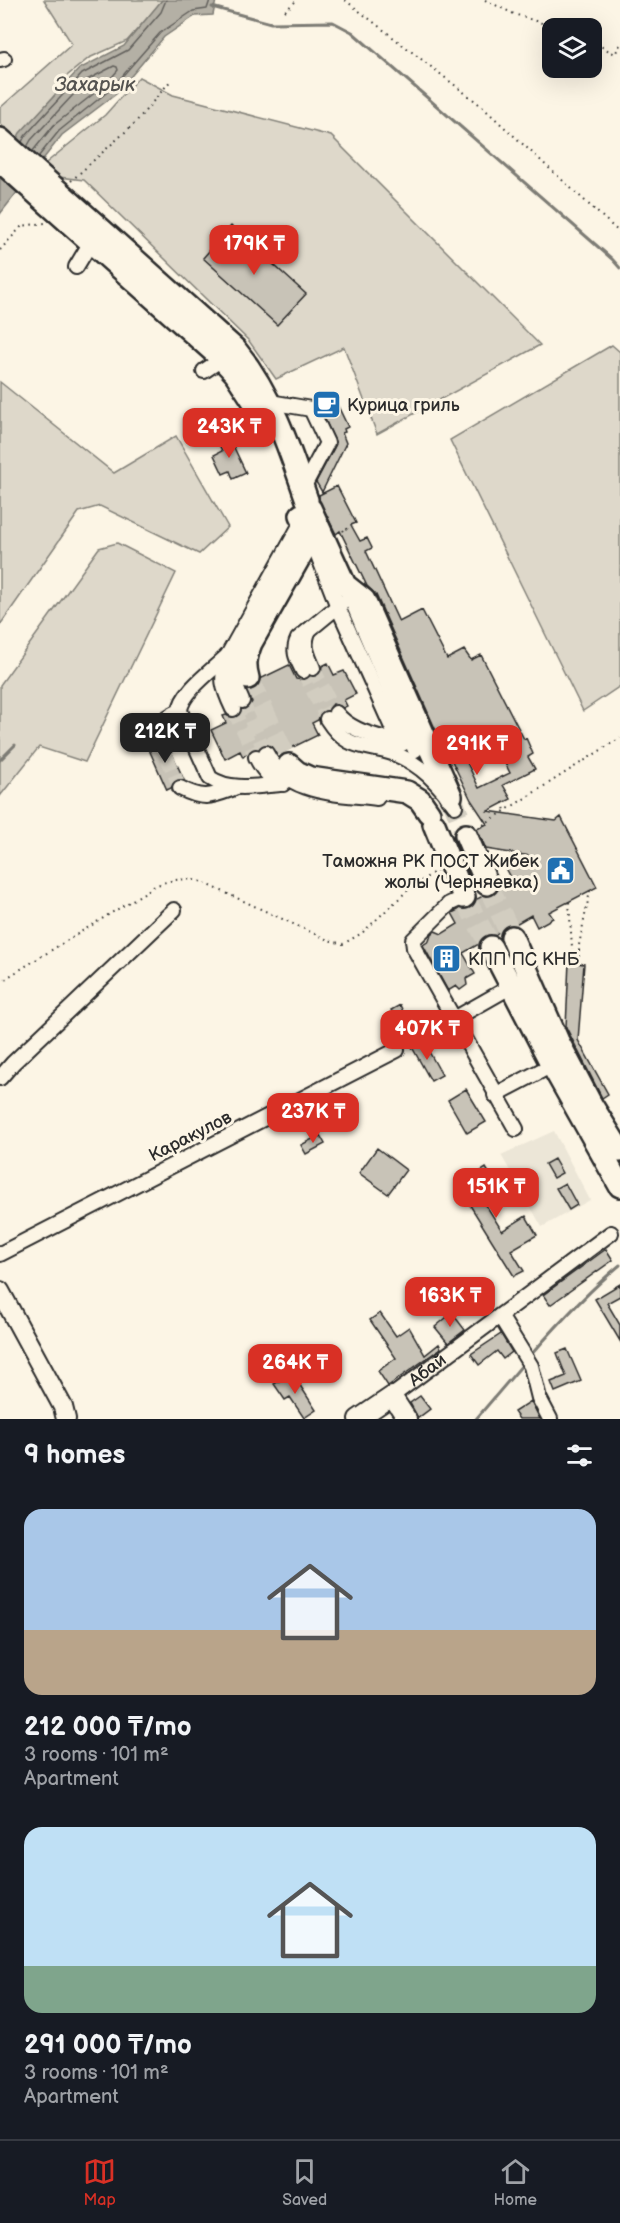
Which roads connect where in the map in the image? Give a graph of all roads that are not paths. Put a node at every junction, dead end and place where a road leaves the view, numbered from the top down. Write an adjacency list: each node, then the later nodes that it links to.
1 (2, 148): 2 (highway)
2 (35, 182): 3 (highway); 7 (highway)
3 (91, 242): 4 (street); 5 (highway)
4 (76, 267)
5 (222, 359): 6 (street); 8 (highway)
6 (204, 371)
7 (270, 402): 8 (highway); 8 (street)
8 (304, 510): 9 (highway); 10 (highway); 11 (street); 12 (street)
9 (347, 591): 11 (street); 18 (street); 19 (highway)
10 (274, 603): 12 (street); 14 (highway)
11 (338, 607): 13 (street); 17 (street)
12 (228, 655): 15 (street)
13 (308, 669)
14 (248, 678)
15 (180, 711): 16 (street); 22 (street)
16 (158, 736)
17 (399, 743): 18 (street); 24 (street)
18 (415, 750): 19 (street)
19 (437, 765): 24 (highway)
20 (284, 774): 21 (street); 21 (street); 22 (street); 25 (highway)
21 (300, 786): 25 (street)
22 (237, 787): 23 (street)
23 (180, 788)
24 (453, 801)
25 (432, 819): 28 (highway)
26 (465, 836): 27 (highway)
27 (488, 884)
28 (464, 897): 33 (street)
29 (174, 910): 36 (street)
30 (512, 937): 39 (highway)
31 (490, 946): 32 (highway)
32 (512, 986): 33 (street); 35 (highway)
33 (453, 1019): 37 (street)
34 (397, 1050): 42 (street, Каракулов)
35 (552, 1065): 37 (street); 40 (highway)
36 (0, 1078)
37 (495, 1095): 38 (street)
38 (516, 1129)
39 (620, 1151)
40 (618, 1176)
41 (611, 1233): 44 (street, Абай)
42 (0, 1254)
43 (0, 1291): 46 (main road)
44 (500, 1316): 45 (street, Абай); 49 (street)
45 (392, 1396): 47 (main road, Абай); 48 (main road)
46 (66, 1419)
47 (358, 1419)
48 (407, 1419)
49 (550, 1419)

